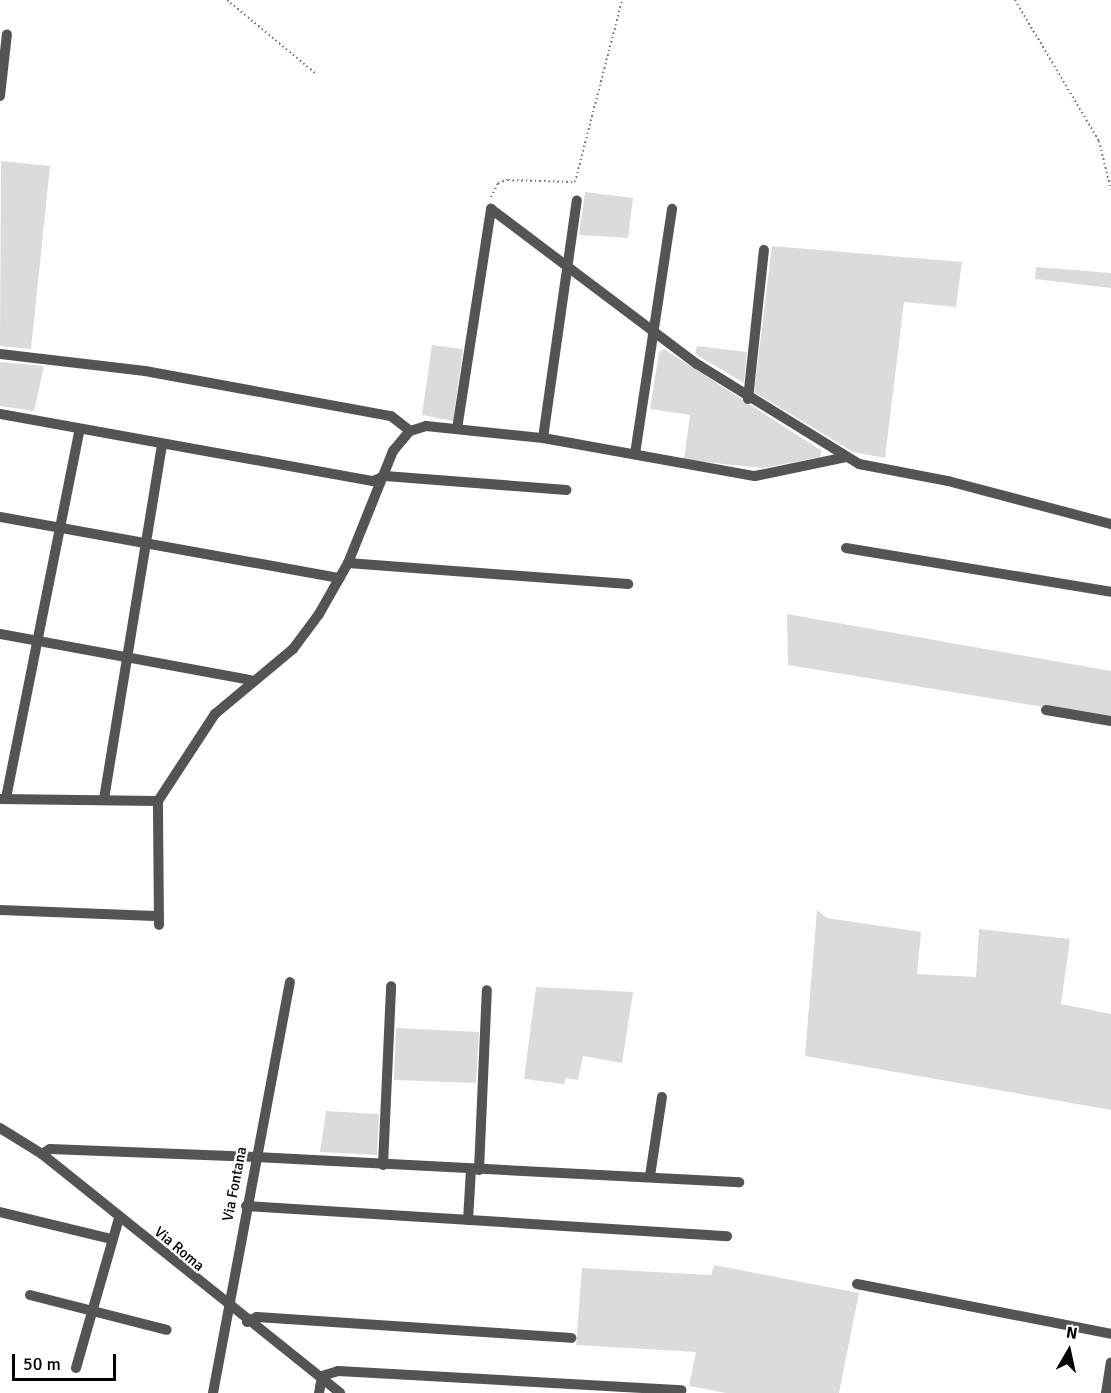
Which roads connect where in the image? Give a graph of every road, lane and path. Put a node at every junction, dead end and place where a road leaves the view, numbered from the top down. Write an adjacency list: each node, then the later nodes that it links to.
1 (227, 0): 5 (path)
2 (622, 0): 9 (path)
3 (1015, 0): 7 (path)
4 (7, 34): 6 (street)
5 (315, 73)
6 (0, 96)
7 (1111, 190)
8 (577, 200): 12 (street)
9 (490, 209): 12 (street); 18 (street)
10 (672, 209): 13 (street)
11 (765, 250): 15 (street)
12 (568, 265): 13 (street); 20 (street)
13 (656, 333): 15 (street); 22 (street)
14 (0, 354): 19 (street)
15 (748, 399): 23 (street)
16 (0, 414): 17 (street)
17 (80, 429): 21 (street); 28 (street)
18 (457, 429): 19 (street); 20 (street)
19 (410, 431): 24 (street)
20 (543, 438): 22 (street)
21 (162, 444): 24 (street); 29 (street)
22 (635, 454): 23 (street)
23 (847, 457): 27 (street)
24 (385, 476): 25 (street); 31 (street)
25 (566, 490)
26 (0, 517): 28 (street)
27 (1111, 524)
28 (58, 527): 29 (street); 36 (street)
29 (145, 544): 32 (street); 37 (street)
30 (846, 548): 34 (street)
31 (348, 563): 32 (street); 33 (street)
32 (340, 578): 38 (street)
33 (628, 584)
34 (1111, 592)
35 (0, 634): 36 (street)
36 (36, 641): 37 (street); 41 (street)
37 (124, 657): 38 (street); 42 (street)
38 (250, 680): 43 (street)
39 (1046, 710): 40 (street)
40 (1111, 721)
41 (3, 799): 42 (street)
42 (104, 799): 43 (street)
43 (158, 801): 44 (street)
44 (0, 910)
45 (290, 982): 51 (street, Via Fontana)
46 (391, 986): 52 (street)
47 (487, 990): 53 (street)
48 (662, 1097): 54 (street)
49 (0, 1128): 50 (street, Via Roma)
50 (42, 1154): 51 (street); 58 (street, Via Roma)
51 (256, 1157): 52 (street); 56 (street, Via Fontana)
52 (383, 1165): 53 (street)
53 (475, 1170): 54 (street); 59 (street)
54 (650, 1176): 55 (street)
55 (739, 1182)
56 (246, 1206): 59 (street); 64 (street, Via Fontana)
57 (0, 1212): 61 (street)
58 (118, 1218): 61 (street); 64 (street, Via Roma)
59 (468, 1220): 60 (street)
60 (727, 1236)
61 (112, 1239): 65 (street)
62 (857, 1284): 68 (street)
63 (30, 1295): 65 (street)
64 (227, 1308): 66 (street, Via Roma); 74 (street, Via Fontana)
65 (92, 1311): 67 (street); 71 (street)
66 (247, 1322): 69 (street); 72 (street, Via Roma)
67 (167, 1330)
68 (1111, 1334)
69 (571, 1338)
70 (1111, 1362): 77 (street)
71 (76, 1368)
72 (322, 1376): 73 (street); 75 (street); 76 (street, Via Roma)
73 (681, 1390)
74 (213, 1393)
75 (319, 1393)
76 (339, 1393)
77 (1106, 1393)

